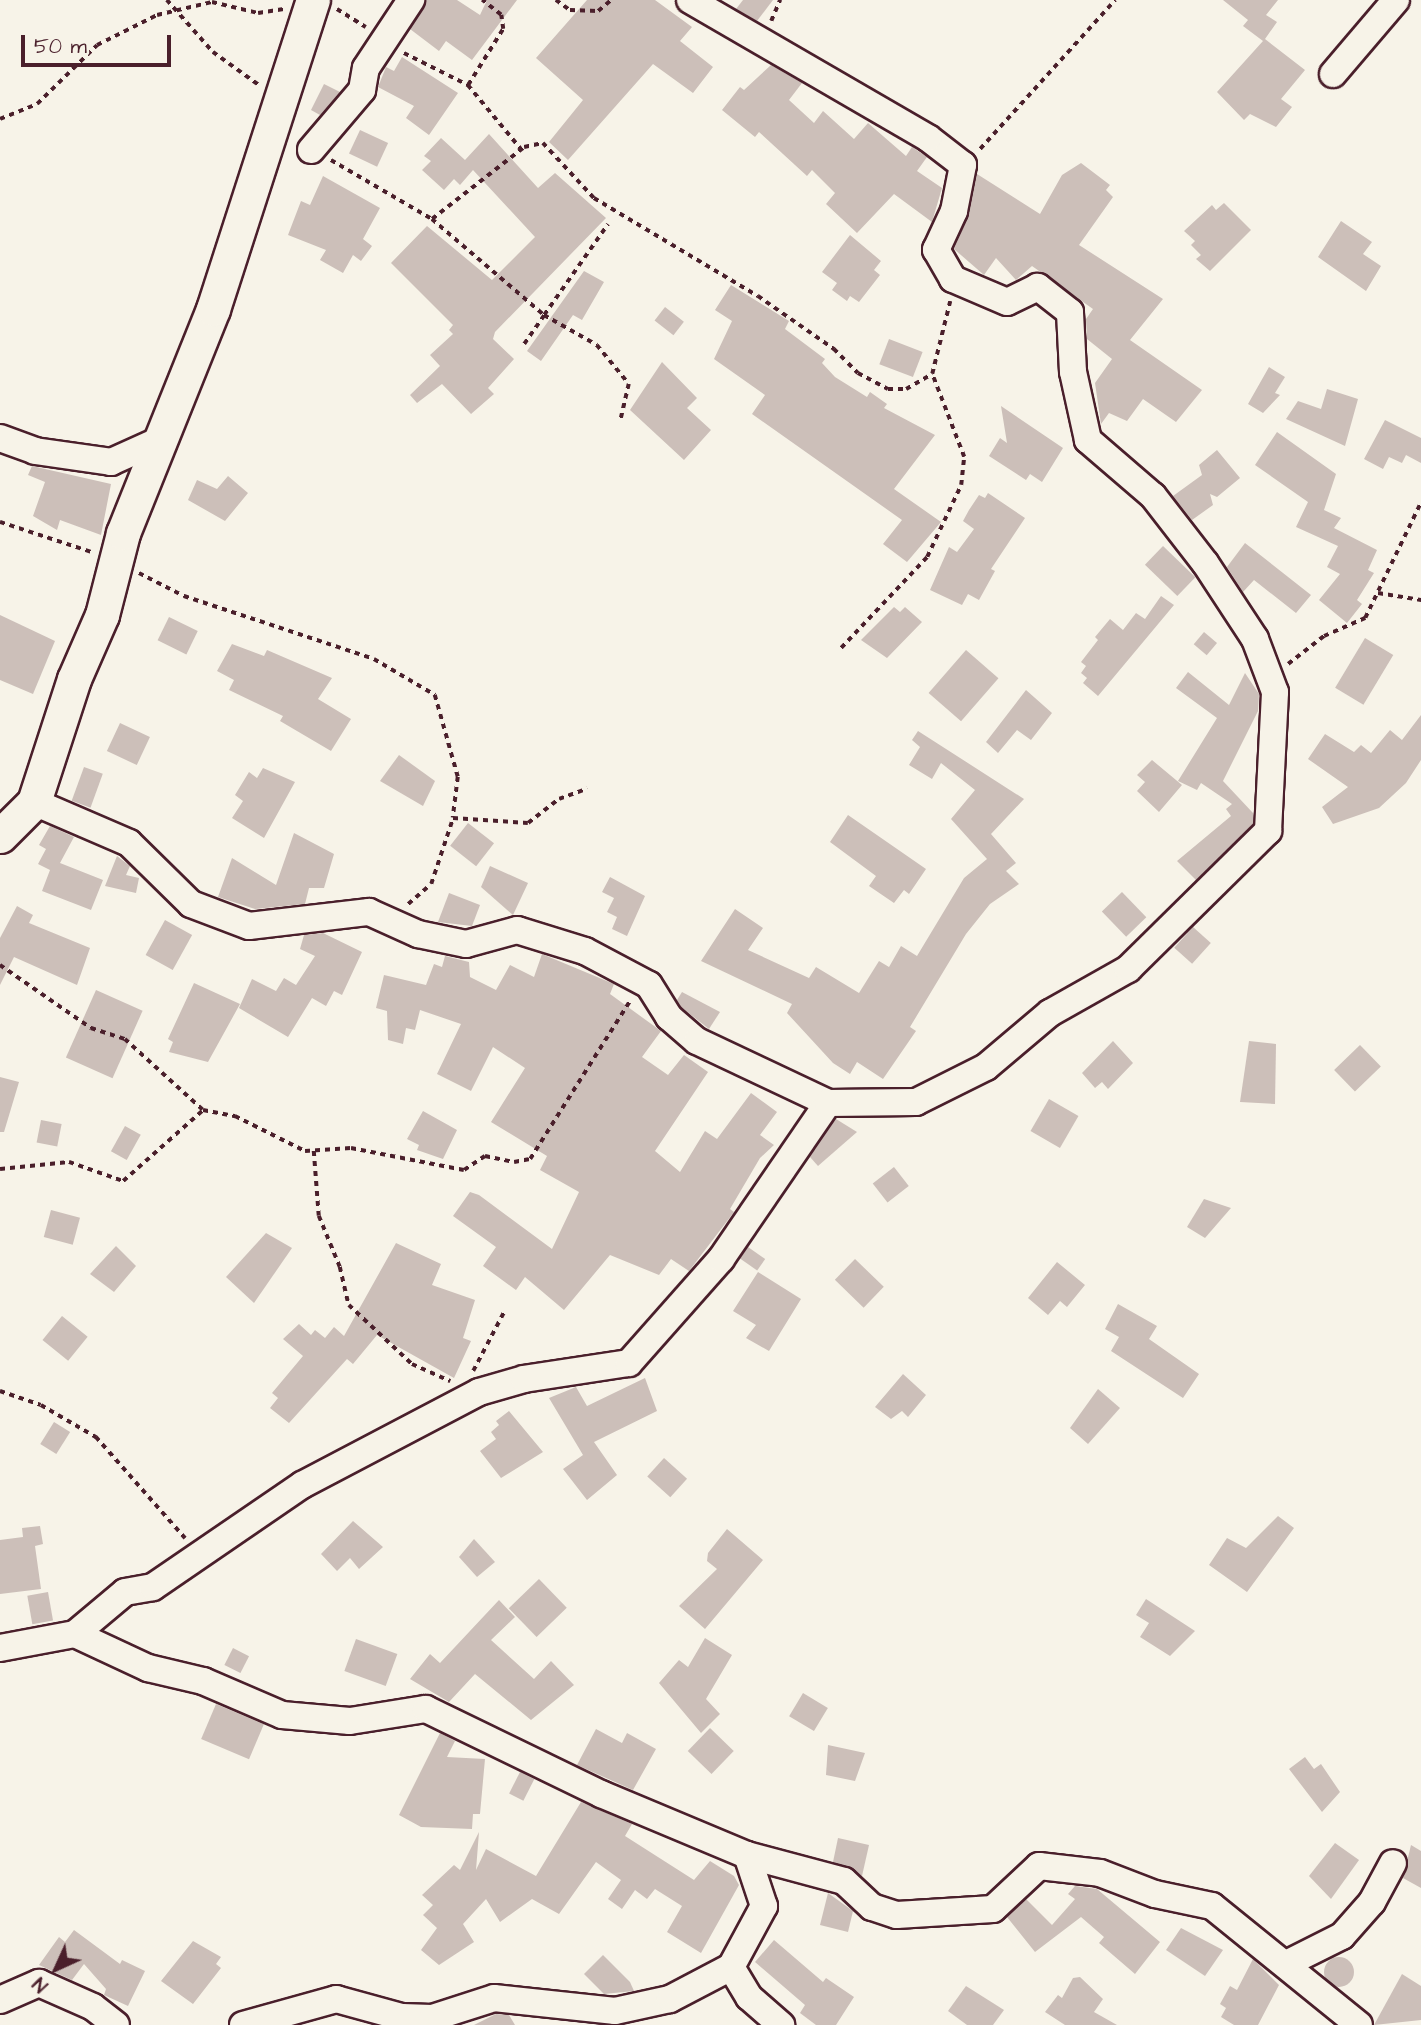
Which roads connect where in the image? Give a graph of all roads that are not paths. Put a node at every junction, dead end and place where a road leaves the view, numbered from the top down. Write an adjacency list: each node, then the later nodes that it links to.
1 (411, 0): 6 (street)
2 (690, 0): 11 (street)
3 (1396, 0): 5 (street)
4 (318, 4): 8 (main road)
5 (1333, 75)
6 (311, 150)
7 (0, 438): 8 (street)
8 (158, 441): 9 (main road)
9 (34, 802): 10 (main road); 11 (street)
10 (0, 836)
11 (828, 1102): 12 (street)
12 (75, 1634): 13 (street); 14 (street)
13 (0, 1648)
14 (747, 1854): 16 (street); 17 (street)
15 (1392, 1863): 16 (street)
16 (1288, 1963): 22 (street)
17 (731, 1966): 20 (street); 21 (street)
18 (0, 2000): 19 (street)
19 (116, 2025)
20 (243, 2025)
21 (781, 2025)
22 (1359, 2025)

